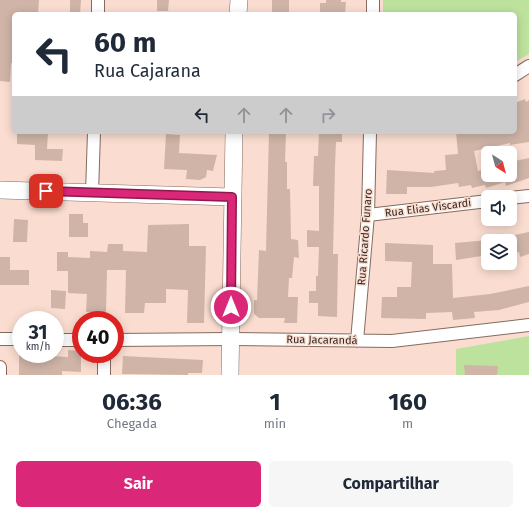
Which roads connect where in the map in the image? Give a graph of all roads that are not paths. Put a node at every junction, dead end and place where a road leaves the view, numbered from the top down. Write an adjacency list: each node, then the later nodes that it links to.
1 (98, 0): 4 (street)
2 (239, 0): 5 (street)
3 (373, 0): 6 (street)
4 (98, 12)
5 (238, 12)
6 (372, 12)
7 (529, 66): 8 (street)
8 (517, 74)
9 (94, 134): 13 (street)
10 (234, 134): 15 (street)
11 (370, 134): 18 (street, Rua Ricardo Funaro)
12 (0, 190): 13 (street)
13 (92, 192): 15 (street)
14 (529, 196): 16 (street)
15 (232, 197): 22 (street)
16 (517, 197)
17 (481, 202): 18 (street, Rua Elias Viscardi)
18 (368, 215): 24 (street, Rua Ricardo Funaro)
19 (529, 325): 24 (street, Rua Jacarandá)
20 (0, 339): 21 (street)
21 (12, 339)
22 (231, 339): 23 (street, Rua Jacarandá); 24 (street, Rua Jacarandá); 29 (street)
23 (124, 340)
24 (357, 341)
25 (104, 363): 28 (street)
26 (0, 367): 27 (street)
27 (0, 375)
28 (104, 375)
29 (230, 375)

